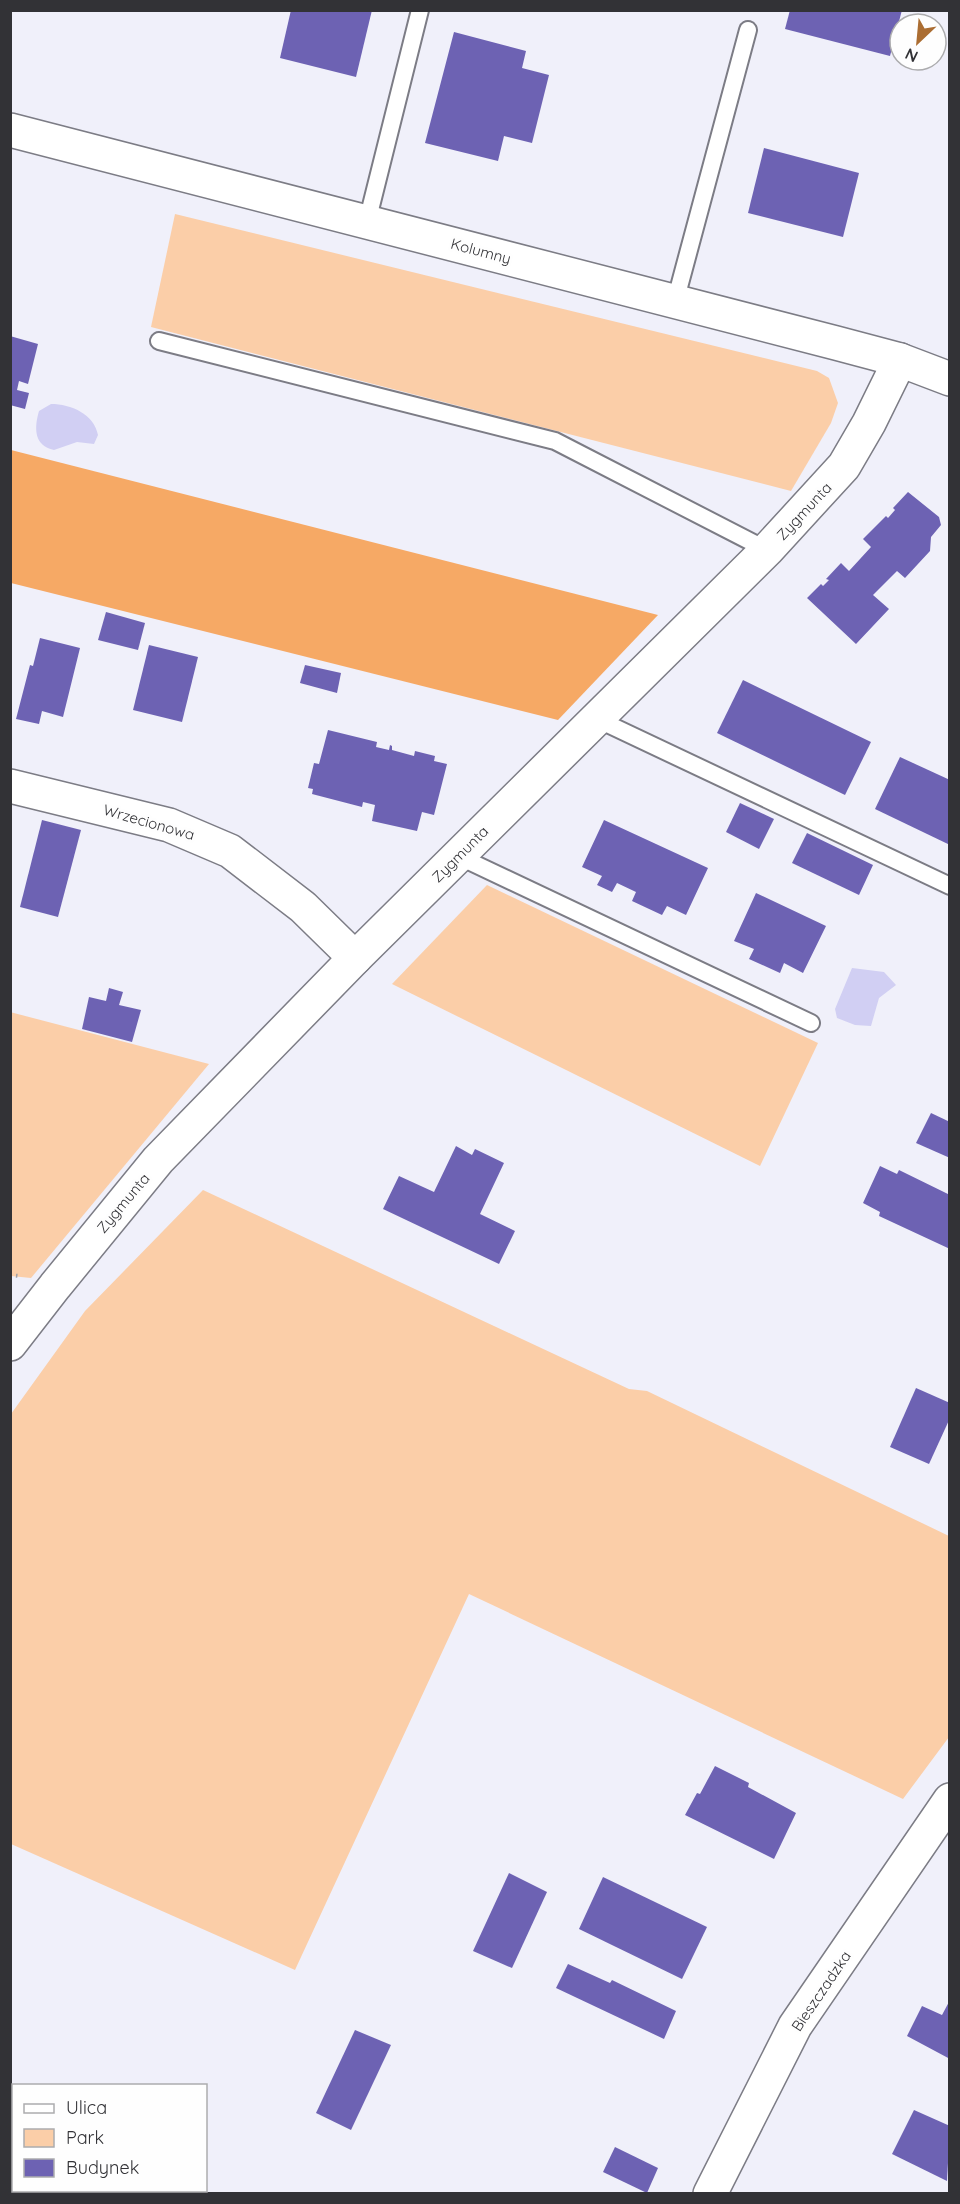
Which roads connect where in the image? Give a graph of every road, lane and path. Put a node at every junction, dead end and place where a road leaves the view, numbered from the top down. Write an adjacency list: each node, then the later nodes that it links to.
1 (420, 10): 4 (lane)
2 (748, 30): 5 (lane)
3 (10, 130): 4 (street, Kolumny)
4 (367, 222): 5 (street, Kolumny)
5 (675, 302): 7 (street, Kolumny)
6 (159, 341): 9 (lane)
7 (900, 360): 8 (street, Kolumny); 9 (street, Zygmunta)
8 (950, 378)
9 (767, 550): 10 (street, Zygmunta)
10 (597, 719): 12 (street, Zygmunta); 13 (lane)
11 (10, 786): 14 (street, Wrzecionowa)
12 (458, 856): 14 (street, Zygmunta); 15 (lane)
13 (950, 886)
14 (355, 958): 16 (street, Zygmunta)
15 (811, 1023)
16 (10, 1344)
17 (950, 1800): 18 (street, Bieszczadzka)
18 (710, 2193)

